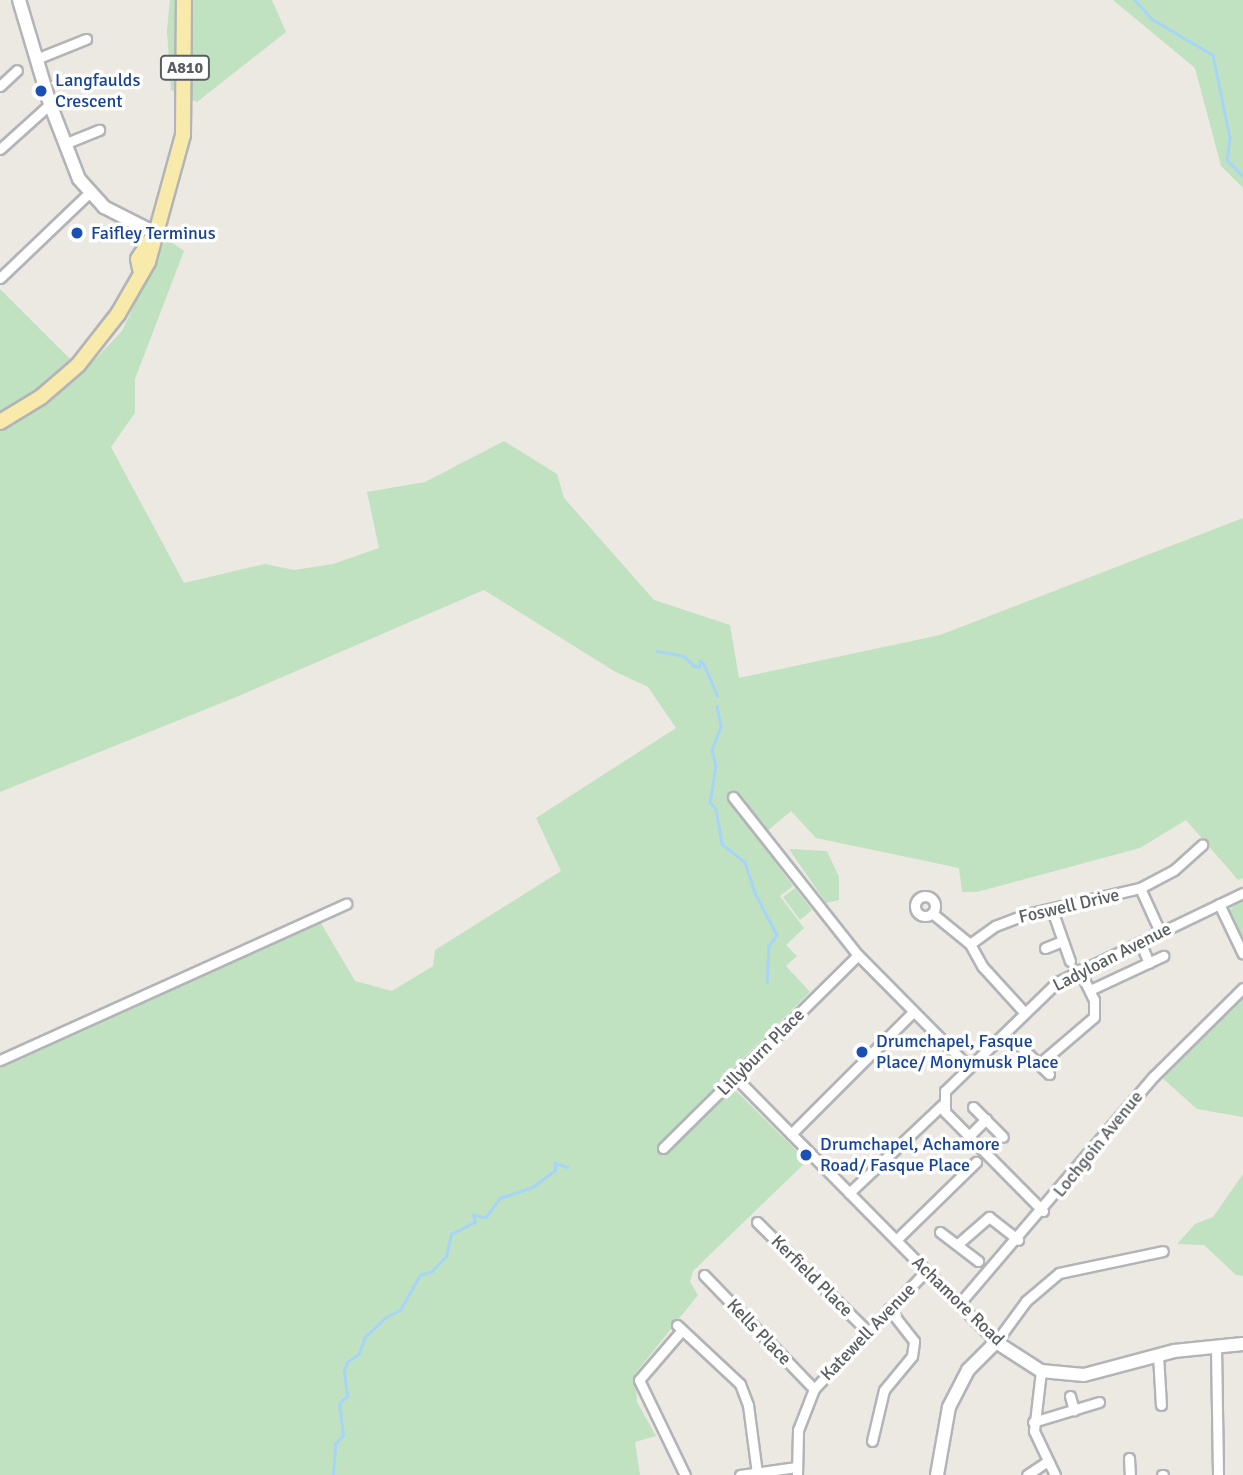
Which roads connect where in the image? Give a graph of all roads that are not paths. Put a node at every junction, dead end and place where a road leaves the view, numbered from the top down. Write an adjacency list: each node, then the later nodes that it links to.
1 (19, 0): 4 (street)
2 (184, 0): 13 (main road, A810)
3 (86, 39): 4 (street)
4 (36, 59): 7 (street)
5 (17, 70): 6 (street)
6 (0, 86)
7 (50, 104): 9 (street); 10 (street)
8 (99, 130): 9 (street)
9 (64, 144): 11 (street)
10 (0, 149)
11 (89, 193): 12 (street); 16 (street)
12 (137, 227): 13 (street); 14 (street)
13 (155, 233): 14 (main road, A810); 15 (main road, A810)
14 (144, 246): 15 (main road, A810)
15 (140, 269): 17 (main road, A810)
16 (0, 278)
17 (0, 422)
18 (733, 797): 32 (street)
19 (1202, 845): 20 (street, Foswell Drive)
20 (1140, 888): 24 (street, Foswell Drive); 26 (street)
21 (1243, 893): 23 (street, Ladyloan Avenue)
22 (346, 904): 42 (street)
23 (1219, 904): 26 (street, Ladyloan Avenue); 31 (street)
24 (1052, 910): 27 (street); 28 (street, Foswell Drive)
25 (932, 913): 28 (street)
26 (1160, 932): 36 (street, Ladyloan Avenue)
27 (1060, 942): 29 (street); 34 (street)
28 (970, 944): 40 (street)
29 (1045, 948)
30 (1143, 950): 35 (street)
31 (1243, 954)
32 (858, 955): 39 (street); 46 (street, Lillyburn Place)
33 (1163, 956): 35 (street)
34 (1070, 961)
35 (1149, 962): 38 (street)
36 (1079, 969): 38 (street); 40 (street, Ladyloan Avenue)
37 (1243, 988): 56 (street, Lochgoin Avenue)
38 (1090, 990): 43 (street)
39 (913, 1012): 44 (street); 50 (street)
40 (1023, 1012): 44 (street, Ladyloan Avenue)
41 (1016, 1042): 43 (street)
42 (0, 1060)
43 (1039, 1064): 45 (street)
44 (968, 1066): 47 (street, Ladyloan Avenue)
45 (1049, 1074)
46 (736, 1078): 50 (street, Achamore Road); 53 (street, Lillyburn Place)
47 (942, 1104): 51 (street); 55 (street, Ladyloan Avenue)
48 (973, 1107): 49 (street)
49 (986, 1119): 51 (street); 52 (street)
50 (792, 1134): 55 (street, Achamore Road)
51 (968, 1136): 56 (street)
52 (1003, 1137)
53 (663, 1148)
54 (976, 1162): 59 (street)
55 (849, 1193): 59 (street, Achamore Road)
56 (1043, 1211): 60 (street, Lochgoin Avenue)
57 (757, 1222): 68 (street, Kerfield Place)
58 (940, 1232): 61 (street)
59 (896, 1240): 64 (street, Achamore Road)
60 (1018, 1240): 61 (street); 66 (street, Lochgoin Avenue)
61 (959, 1243): 63 (street)
62 (1163, 1251): 69 (street)
63 (978, 1261)
64 (926, 1271): 66 (street, Achamore Road); 67 (street, Katewell Avenue)
65 (704, 1275): 74 (street, Kells Place)
66 (959, 1304): 69 (street, Achamore Road)
67 (889, 1309): 68 (street, Katewell Avenue); 80 (street)
68 (867, 1331): 74 (street, Katewell Avenue)
69 (996, 1342): 73 (street, Achamore Road); 87 (street)
70 (1243, 1344): 71 (street, Achamore Road)
71 (1216, 1346): 72 (street, Achamore Road); 91 (street)
72 (1158, 1355): 73 (street, Achamore Road); 77 (street)
73 (1041, 1371): 79 (street)
74 (814, 1389): 83 (street, Katewell Avenue)
75 (1070, 1396): 78 (street)
76 (1099, 1402): 78 (street)
77 (1161, 1405)
78 (1074, 1410): 79 (street)
79 (1033, 1422): 82 (street)
80 (872, 1441)
81 (1129, 1458): 90 (street)
82 (1046, 1462): 88 (street); 89 (street)
83 (797, 1471): 84 (street)
84 (757, 1473): 85 (street); 86 (street)
85 (685, 1475)
86 (740, 1475)
87 (937, 1475)
88 (1027, 1475)
89 (1055, 1475)
90 (1130, 1475)
91 (1218, 1475)

